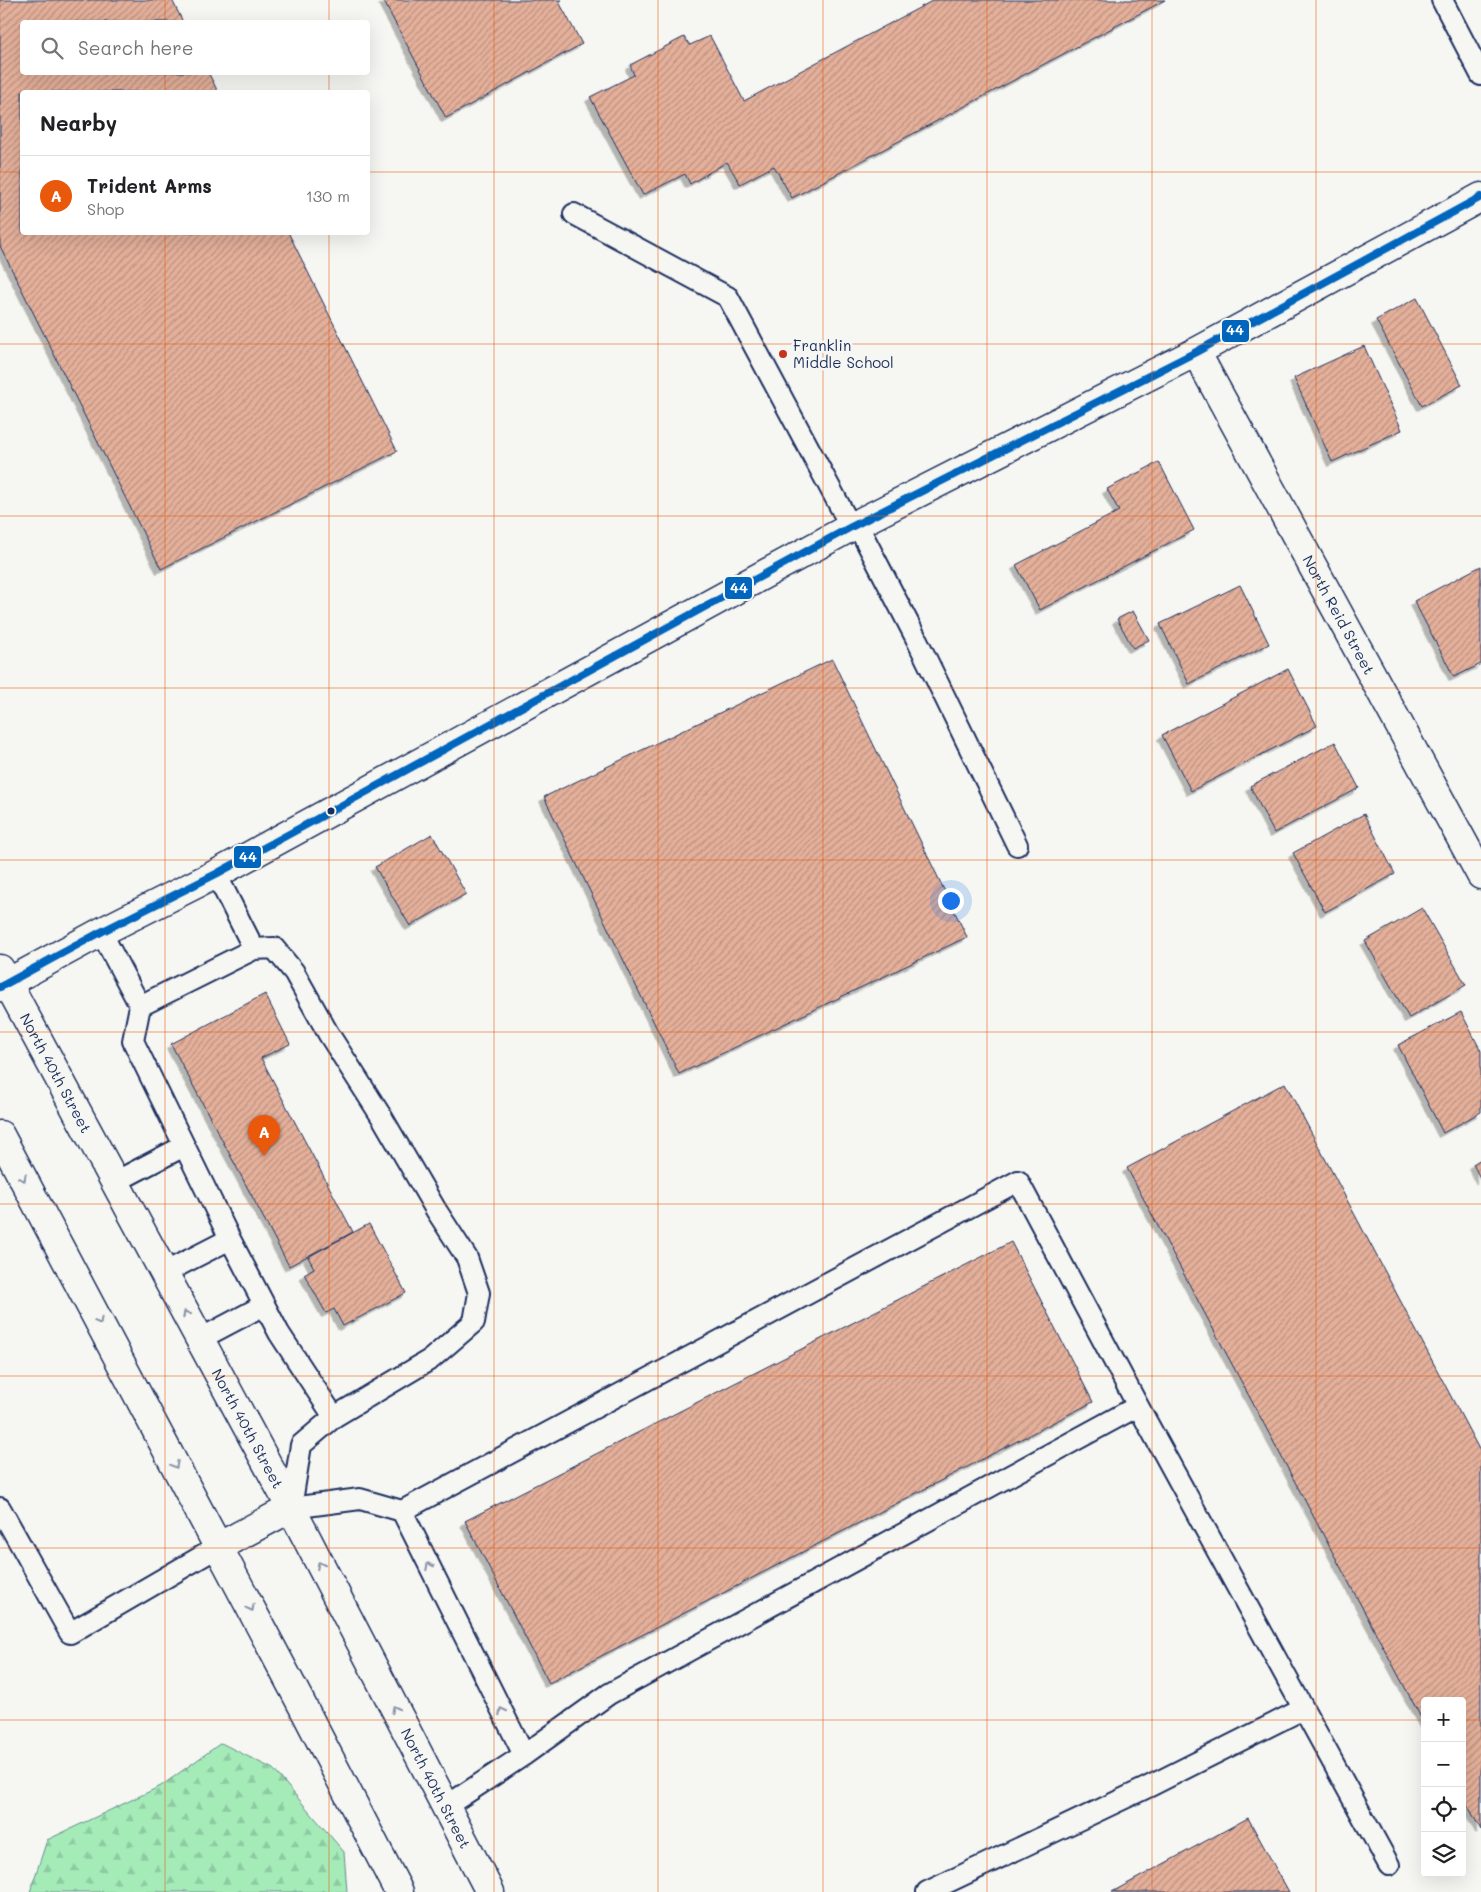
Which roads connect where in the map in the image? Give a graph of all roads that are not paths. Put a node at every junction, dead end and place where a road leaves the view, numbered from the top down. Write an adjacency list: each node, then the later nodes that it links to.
1 (1442, 0): 2 (lane)
2 (1475, 48): 3 (lane)
3 (1481, 75)
4 (1481, 197): 6 (street)
5 (574, 214): 7 (lane)
6 (1196, 352): 7 (street); 10 (street, North Reid Street)
7 (854, 526): 8 (lane); 9 (street)
8 (1017, 846)
9 (216, 874): 11 (street); 12 (lane)
10 (1481, 875)
11 (101, 932): 13 (street); 14 (lane)
12 (254, 949): 14 (lane); 23 (lane)
13 (2, 980): 17 (street, North 40th Street)
14 (140, 1006): 16 (lane)
15 (0, 1134): 27 (street, one-way to 27)
16 (184, 1146): 17 (lane); 18 (lane)
17 (115, 1182): 19 (street, North 40th Street)
18 (230, 1239): 19 (lane); 20 (lane)
19 (164, 1273): 21 (street, North 40th Street, one-way to 19)
20 (264, 1305): 21 (lane); 23 (lane)
21 (200, 1340): 25 (street, North 40th Street)
22 (1138, 1406): 26 (lane); 28 (lane); 29 (lane)
23 (334, 1418): 25 (lane)
24 (0, 1508): 27 (lane)
25 (291, 1508): 26 (lane); 27 (street); 30 (street, North 40th Street, one-way to 25)
26 (402, 1511): 29 (lane, one-way to 26)
27 (218, 1547): 32 (street, one-way to 32)
28 (1303, 1709): 31 (lane); 34 (lane)
29 (524, 1755): 30 (lane)
30 (445, 1807): 33 (street, North 40th Street)
31 (1389, 1865)
32 (399, 1892)
33 (490, 1892)
34 (927, 1892)

